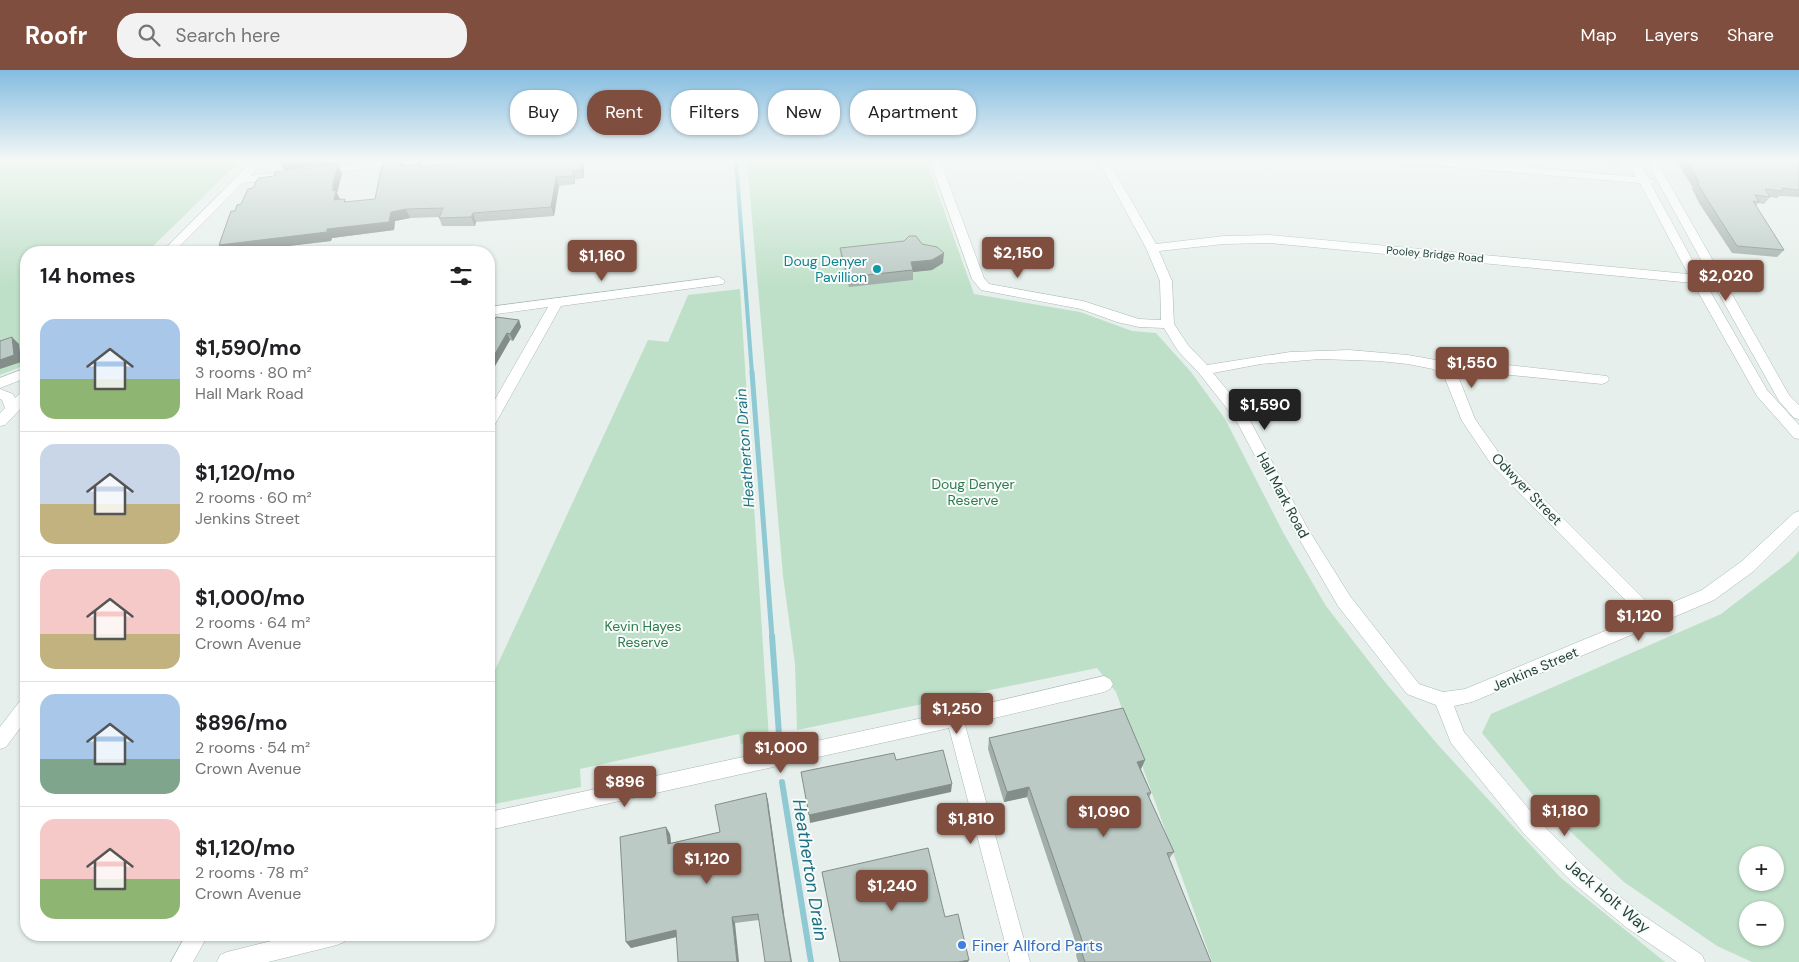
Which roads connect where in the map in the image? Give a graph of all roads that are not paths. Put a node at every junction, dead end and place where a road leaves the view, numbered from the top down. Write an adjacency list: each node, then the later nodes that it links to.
1 (218, 202): 6 (street)
2 (950, 202): 13 (street)
3 (1126, 202): 7 (street, Hall Mark Road)
4 (1655, 202): 8 (street)
5 (1673, 202): 10 (street)
6 (174, 246)
7 (1152, 248): 8 (street, Pooley Bridge Road); 13 (street, Hall Mark Road)
8 (1697, 279): 10 (street, Pooley Bridge Road); 26 (street)
9 (719, 281): 11 (street)
10 (1718, 281): 24 (street)
11 (557, 302): 12 (street); 23 (street)
12 (495, 310)
13 (1168, 324): 14 (street, Hall Mark Road)
14 (1204, 370): 15 (street); 30 (street, Hall Mark Road)
15 (1450, 373): 18 (street); 28 (street, Odwyer Street)
16 (20, 375): 19 (street)
17 (20, 379): 19 (street)
18 (1602, 379)
19 (0, 384)
20 (0, 394): 22 (street)
21 (20, 401): 22 (street)
22 (12, 409): 25 (street)
23 (495, 411)
24 (1799, 414)
25 (0, 421)
26 (1799, 434)
27 (1799, 518): 28 (street, Jenkins Street)
28 (1654, 619): 30 (street, Jenkins Street)
29 (1104, 684): 32 (street)
30 (1443, 700): 41 (street, Jack Holt Way)
31 (20, 715): 33 (street)
32 (955, 719): 34 (street); 40 (street)
33 (0, 741)
34 (495, 820)
35 (194, 941): 38 (street)
36 (320, 941): 37 (street)
37 (277, 956): 39 (street)
38 (181, 962)
39 (227, 962)
40 (1020, 962)
41 (1695, 962)

